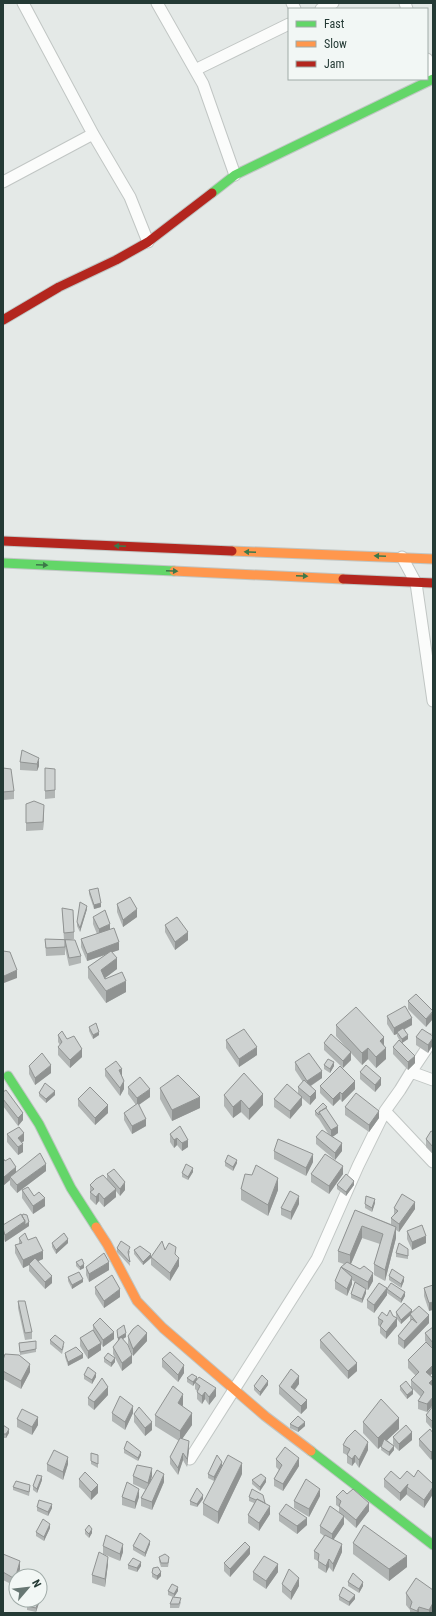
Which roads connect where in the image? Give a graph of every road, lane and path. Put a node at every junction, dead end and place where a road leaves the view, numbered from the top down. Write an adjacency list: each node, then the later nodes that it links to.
1 (23, 3): 10 (street)
2 (157, 3): 7 (street)
3 (333, 3): 4 (street)
4 (322, 8)
5 (288, 24): 7 (street)
6 (428, 62): 8 (street)
7 (195, 70): 11 (street)
8 (433, 74)
9 (433, 79): 11 (main road)
10 (93, 134): 12 (street); 13 (street)
11 (235, 175): 13 (main road)
12 (3, 182)
13 (148, 242): 14 (main road)
14 (3, 320)
15 (3, 541): 16 (main road, one-way to 15)
16 (402, 557): 17 (main road); 19 (street)
17 (433, 559)
18 (3, 563): 19 (main road, one-way to 19)
19 (416, 583): 20 (main road); 21 (street)
20 (433, 584)
21 (433, 701)
22 (433, 1039): 23 (street)
23 (411, 1072): 25 (street); 26 (street)
24 (8, 1076): 28 (main road)
25 (433, 1080)
26 (385, 1111): 27 (street); 28 (street)
27 (433, 1162)
28 (234, 1389): 29 (street); 30 (main road)
29 (190, 1459)
30 (433, 1545)

